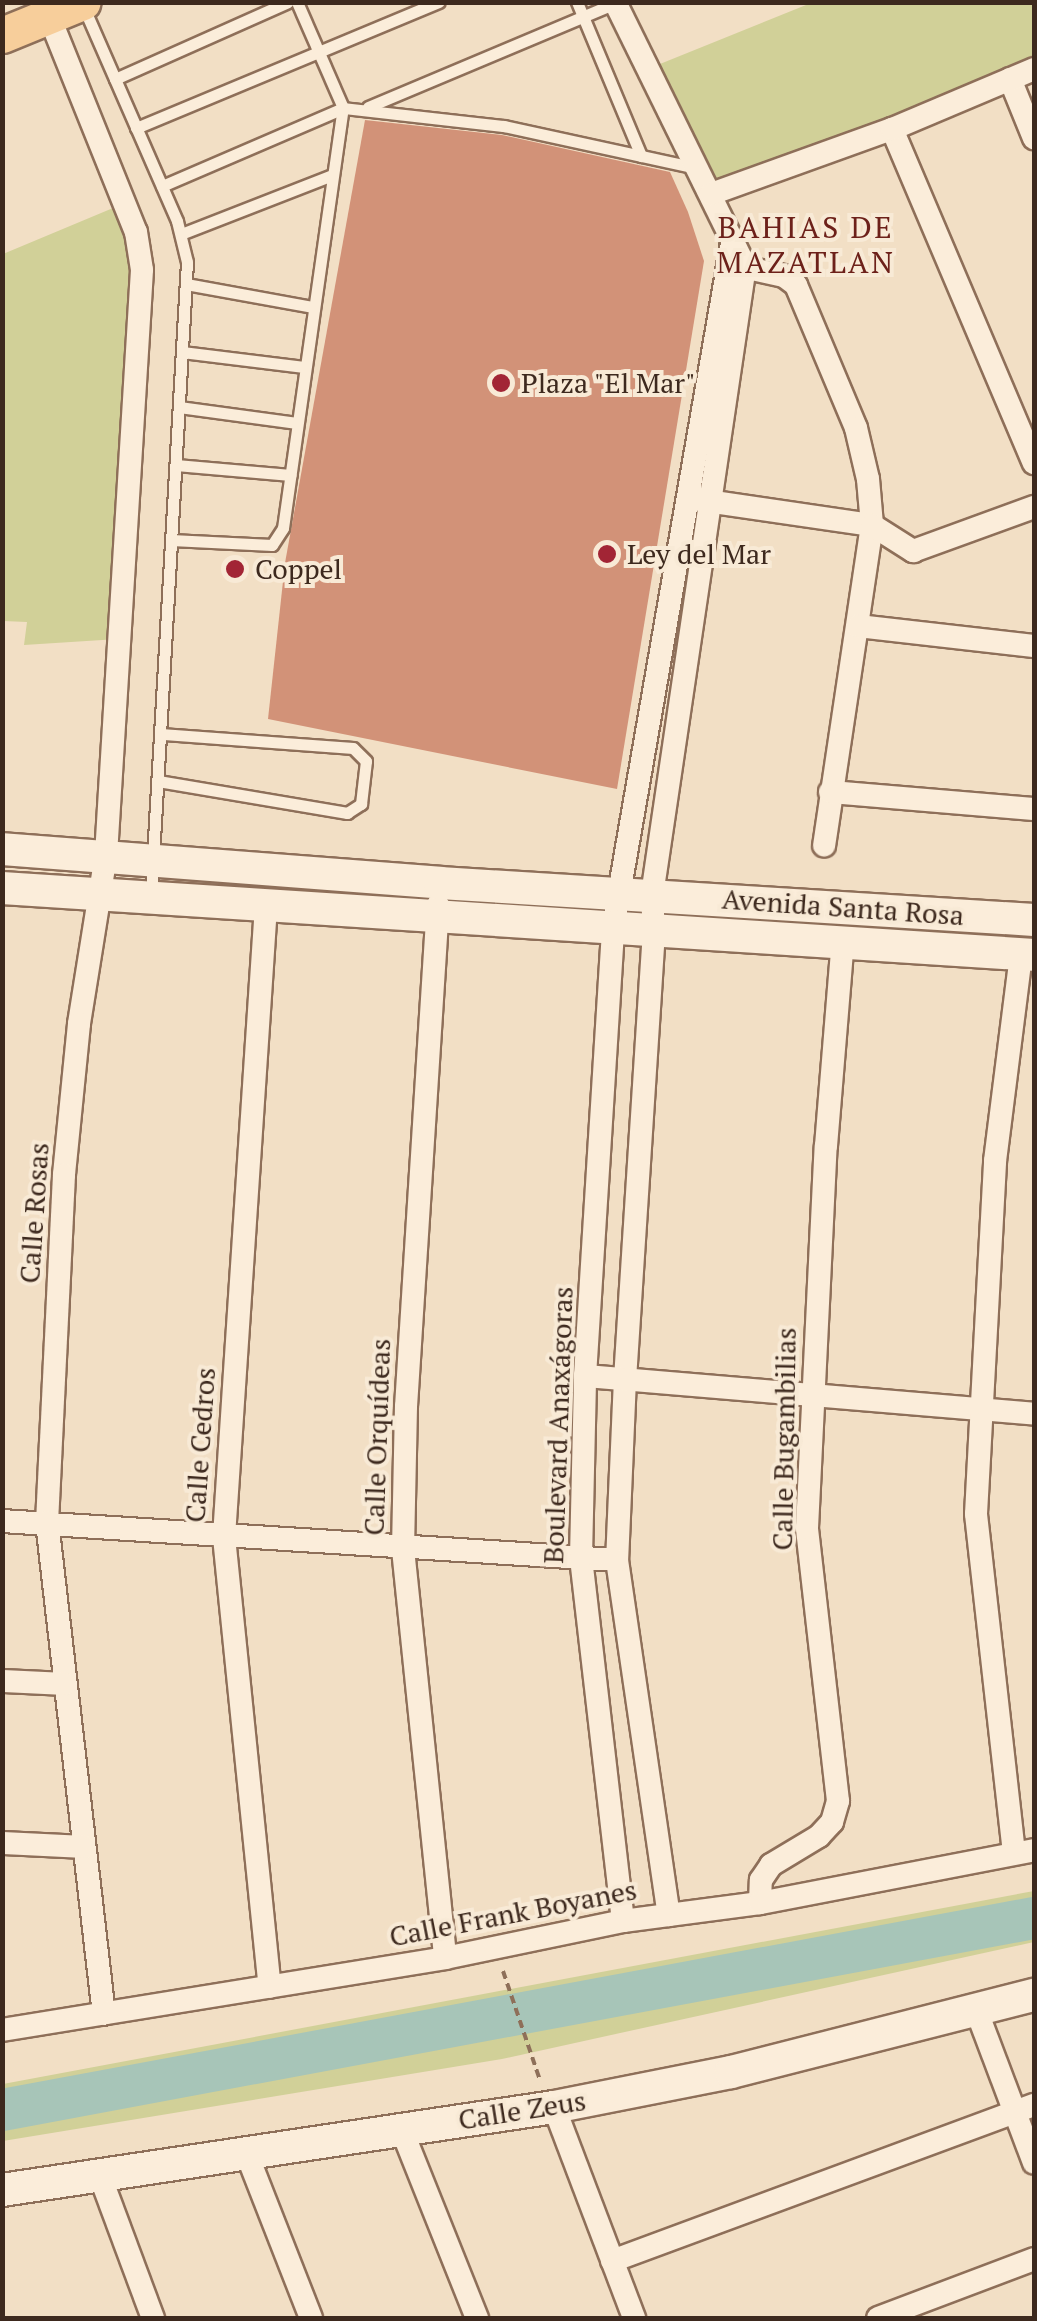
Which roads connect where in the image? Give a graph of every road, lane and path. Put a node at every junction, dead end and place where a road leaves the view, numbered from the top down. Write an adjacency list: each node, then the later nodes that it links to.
1 (288, 2): 11 (lane)
2 (297, 2): 9 (lane)
3 (439, 2): 9 (lane)
4 (578, 2): 7 (lane)
5 (615, 3): 7 (lane); 19 (street)
6 (64, 6): 8 (main road); 11 (lane); 47 (street)
7 (583, 16): 14 (lane); 18 (lane)
8 (2, 35)
9 (317, 53): 13 (lane); 15 (lane)
10 (1034, 69): 12 (street)
11 (115, 79): 15 (lane)
12 (1010, 79): 16 (street); 17 (street)
13 (342, 108): 14 (lane); 20 (lane); 21 (lane)
14 (364, 108): 18 (lane)
15 (136, 128): 21 (lane)
16 (892, 130): 22 (street); 31 (street)
17 (1034, 138)
18 (641, 156): 19 (lane)
19 (698, 168): 22 (street)
20 (330, 176): 23 (lane); 26 (lane)
21 (162, 186): 23 (lane)
22 (712, 194): 24 (street)
23 (181, 234): 25 (lane)
24 (734, 258): 34 (street); 35 (street); 37 (street)
25 (186, 284): 26 (lane); 27 (lane)
26 (312, 307): 28 (lane)
27 (182, 352): 28 (lane); 29 (lane)
28 (304, 368): 30 (lane)
29 (179, 407): 30 (lane); 32 (lane)
30 (298, 423): 33 (lane)
31 (1034, 463)
32 (176, 465): 33 (lane); 38 (lane)
33 (291, 474): 38 (lane)
34 (686, 498): 35 (street); 51 (street)
35 (712, 502): 37 (street); 53 (street)
36 (1034, 507): 37 (street)
37 (872, 526): 39 (street)
38 (171, 540): 41 (lane)
39 (858, 626): 40 (street); 43 (street)
40 (1034, 646)
41 (161, 734): 42 (lane); 42 (lane)
42 (158, 781): 48 (lane)
43 (830, 792): 44 (street); 45 (street)
44 (1034, 809)
45 (824, 845)
46 (2, 848): 47 (main road, Avenida Santa Rosa)
47 (106, 855): 48 (main road, Avenida Santa Rosa); 52 (street)
48 (154, 860): 49 (main road, Avenida Santa Rosa); 54 (lane)
49 (440, 883): 51 (main road, Avenida Santa Rosa); 56 (street)
50 (2, 888): 52 (main road, Avenida Santa Rosa)
51 (616, 892): 53 (main road, Avenida Santa Rosa); 58 (street)
52 (98, 894): 54 (main road, Avenida Santa Rosa); 68 (street, Calle Rosas)
53 (652, 895): 57 (main road, Avenida Santa Rosa); 59 (street)
54 (151, 897): 55 (main road, Avenida Santa Rosa)
55 (266, 906): 56 (main road, Avenida Santa Rosa); 69 (street, Calle Cedros)
56 (436, 916): 58 (main road, Avenida Santa Rosa); 70 (street, Calle Orquídeas)
57 (1034, 920)
58 (612, 928): 59 (main road, Avenida Santa Rosa); 62 (street, Boulevard Anaxágoras)
59 (654, 931): 60 (main road, Avenida Santa Rosa); 63 (street)
60 (843, 941): 61 (main road, Avenida Santa Rosa); 64 (street, Calle Bugambilias)
61 (1028, 955): 65 (street)
62 (585, 1376): 63 (street); 71 (street, Boulevard Anaxágoras)
63 (625, 1379): 64 (street); 72 (street)
64 (812, 1398): 65 (street); 78 (street, Calle Bugambilias)
65 (984, 1412): 66 (street); 77 (street)
66 (1034, 1414)
67 (2, 1521): 68 (street)
68 (47, 1522): 69 (street); 74 (street, Calle Rosas)
69 (224, 1538): 70 (street); 83 (street, Calle Cedros)
70 (403, 1549): 71 (street); 81 (street, Calle Orquídeas)
71 (581, 1557): 72 (street); 80 (street, Boulevard Anaxágoras)
72 (617, 1560): 79 (street)
73 (2, 1681): 74 (street)
74 (66, 1684): 76 (street, Calle Rosas)
75 (2, 1843): 76 (street)
76 (84, 1847): 86 (street, Calle Rosas)
77 (1024, 1852): 78 (street, Calle Frank Boyanes)
78 (760, 1903): 79 (street, Calle Frank Boyanes)
79 (669, 1914): 80 (street, Calle Frank Boyanes)
80 (622, 1921): 81 (street, Calle Frank Boyanes)
81 (445, 1958): 83 (street, Calle Frank Boyanes)
82 (505, 1979): 88 (path)
83 (270, 1986): 86 (street, Calle Frank Boyanes)
84 (1034, 1994): 85 (main road, Calle Zeus)
85 (977, 2012): 89 (main road, Calle Zeus); 90 (street)
86 (104, 2014): 87 (street, Calle Frank Boyanes)
87 (2, 2030)
88 (530, 2060)
89 (554, 2107): 91 (main road, Calle Zeus); 97 (street)
90 (1025, 2109): 93 (street); 97 (street)
91 (402, 2128): 92 (main road, Calle Zeus); 100 (street)
92 (246, 2152): 94 (main road, Calle Zeus); 99 (street)
93 (1034, 2163)
94 (98, 2173): 95 (main road, Calle Zeus); 98 (street)
95 (2, 2190)
96 (1034, 2259): 102 (street)
97 (612, 2261): 101 (street)
98 (154, 2318)
99 (311, 2318)
100 (477, 2318)
101 (634, 2318)
102 (878, 2318)

